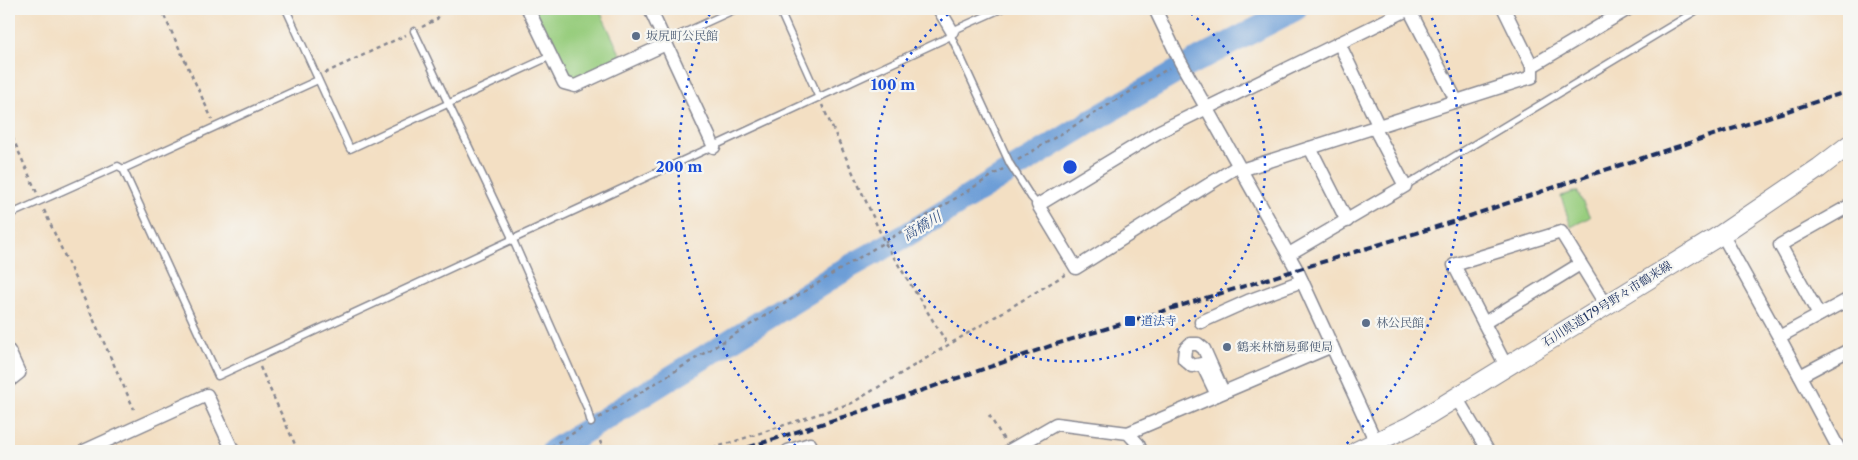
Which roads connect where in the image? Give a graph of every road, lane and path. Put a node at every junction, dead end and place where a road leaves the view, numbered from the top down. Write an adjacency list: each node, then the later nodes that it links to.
1 (161, 9): 27 (path)
2 (286, 9): 22 (lane)
3 (443, 9): 15 (path)
4 (528, 9): 19 (street)
5 (650, 9): 17 (street)
6 (736, 9): 17 (lane)
7 (779, 9): 23 (lane)
8 (939, 9): 16 (street)
9 (1001, 9): 16 (lane)
10 (1154, 9): 20 (street)
11 (1409, 9): 18 (street); 24 (street)
12 (1504, 9): 21 (street)
13 (1628, 9): 21 (street)
14 (1699, 9): 36 (lane)
15 (414, 30): 22 (path); 25 (lane)
16 (952, 33): 23 (lane); 33 (lane)
17 (666, 43): 19 (street); 31 (street)
18 (1339, 43): 26 (street); 28 (street)
19 (551, 56): 25 (lane)
20 (1183, 65): 26 (street); 33 (path)
21 (1532, 66): 24 (street)
22 (317, 78): 25 (lane); 27 (lane)
23 (819, 98): 31 (lane); 44 (path)
24 (1457, 102): 28 (street)
25 (449, 104): 43 (lane)
26 (1206, 108): 34 (street); 38 (street)
27 (216, 127): 35 (lane)
28 (1377, 128): 32 (street); 36 (street)
29 (9, 130): 37 (path)
30 (1849, 145): 42 (main road, 石川県道179号野々市鶴来線)
31 (714, 147): 43 (lane)
32 (1310, 148): 34 (street); 41 (street)
33 (1011, 165): 38 (lane); 44 (path)
34 (1240, 168): 45 (street); 47 (street)
35 (123, 170): 37 (lane); 59 (lane)
36 (1405, 186): 41 (street)
37 (40, 200): 40 (lane); 64 (path)
38 (1038, 205): 47 (street)
39 (1849, 206): 51 (street)
40 (9, 215)
41 (1347, 220): 45 (street)
42 (1722, 234): 50 (main road, 石川県道179号野々市鶴来線); 54 (street)
43 (513, 240): 59 (lane); 66 (lane)
44 (886, 243): 55 (path); 66 (path)
45 (1289, 254): 48 (street)
46 (1580, 264): 50 (street); 53 (street); 53 (street)
47 (1076, 268): 55 (path)
48 (1302, 282): 52 (street); 56 (street)
49 (1849, 299): 51 (street)
50 (1606, 305): 60 (main road, 石川県道179号野々市鶴来線)
51 (1819, 315): 54 (street)
52 (1201, 322)
53 (1484, 323): 60 (street)
54 (1779, 337): 61 (street)
55 (948, 345): 75 (path)
56 (1332, 346): 67 (street); 69 (street)
57 (9, 350): 62 (street)
58 (1849, 350): 61 (street)
59 (256, 359): 72 (path)
60 (1506, 366): 63 (main road, 石川県道179号野々市鶴来線)
61 (1800, 376): 82 (street)
62 (9, 381)
63 (1456, 397): 69 (main road, 石川県道179号野々市鶴来線); 81 (street)
64 (134, 409)
65 (990, 415): 78 (path)
66 (591, 423): 73 (path)
67 (1128, 433): 78 (street); 79 (street)
68 (600, 441): 74 (path)
69 (1378, 447): 80 (main road, 石川県道179号野々市鶴来線)
70 (84, 451): 71 (street)
71 (233, 451)
72 (298, 451)
73 (544, 451)
74 (604, 451)
75 (705, 451)
76 (788, 451): 77 (street)
77 (813, 451)
78 (1009, 451)
79 (1141, 451)
80 (1357, 451)
81 (1488, 451)
82 (1840, 451)

